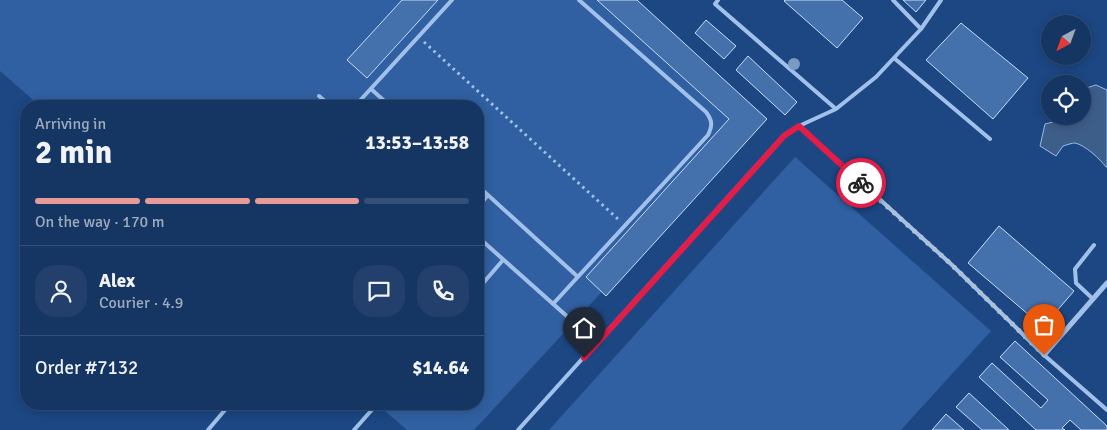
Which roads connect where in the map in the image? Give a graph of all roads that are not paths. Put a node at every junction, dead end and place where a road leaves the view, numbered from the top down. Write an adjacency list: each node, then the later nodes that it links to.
1 (452, 0): 8 (lane)
2 (579, 0): 22 (lane)
3 (718, 0): 13 (lane)
4 (893, 0): 6 (lane)
5 (941, 0): 6 (lane)
6 (921, 29): 7 (lane)
7 (894, 58): 13 (lane); 15 (lane)
8 (371, 89): 11 (lane); 12 (lane)
9 (319, 96): 10 (lane)
10 (324, 100)
11 (361, 100)
12 (383, 100)
13 (836, 109): 14 (lane)
14 (799, 126): 27 (lane); 28 (lane)
15 (990, 139)
16 (484, 191): 17 (lane)
17 (488, 195): 18 (lane); 22 (lane)
18 (484, 200)
19 (484, 243): 21 (lane)
20 (1094, 245): 25 (lane)
21 (503, 260): 23 (lane); 26 (lane)
22 (578, 277): 26 (lane)
23 (484, 282)
24 (1107, 283): 25 (street)
25 (1093, 299): 28 (street)
26 (553, 304): 27 (lane)
27 (597, 343): 34 (lane)
28 (1044, 355): 31 (lane)
29 (225, 410): 32 (lane)
30 (372, 410): 33 (lane)
31 (1107, 410)
32 (208, 430)
33 (354, 430)
34 (518, 430)

